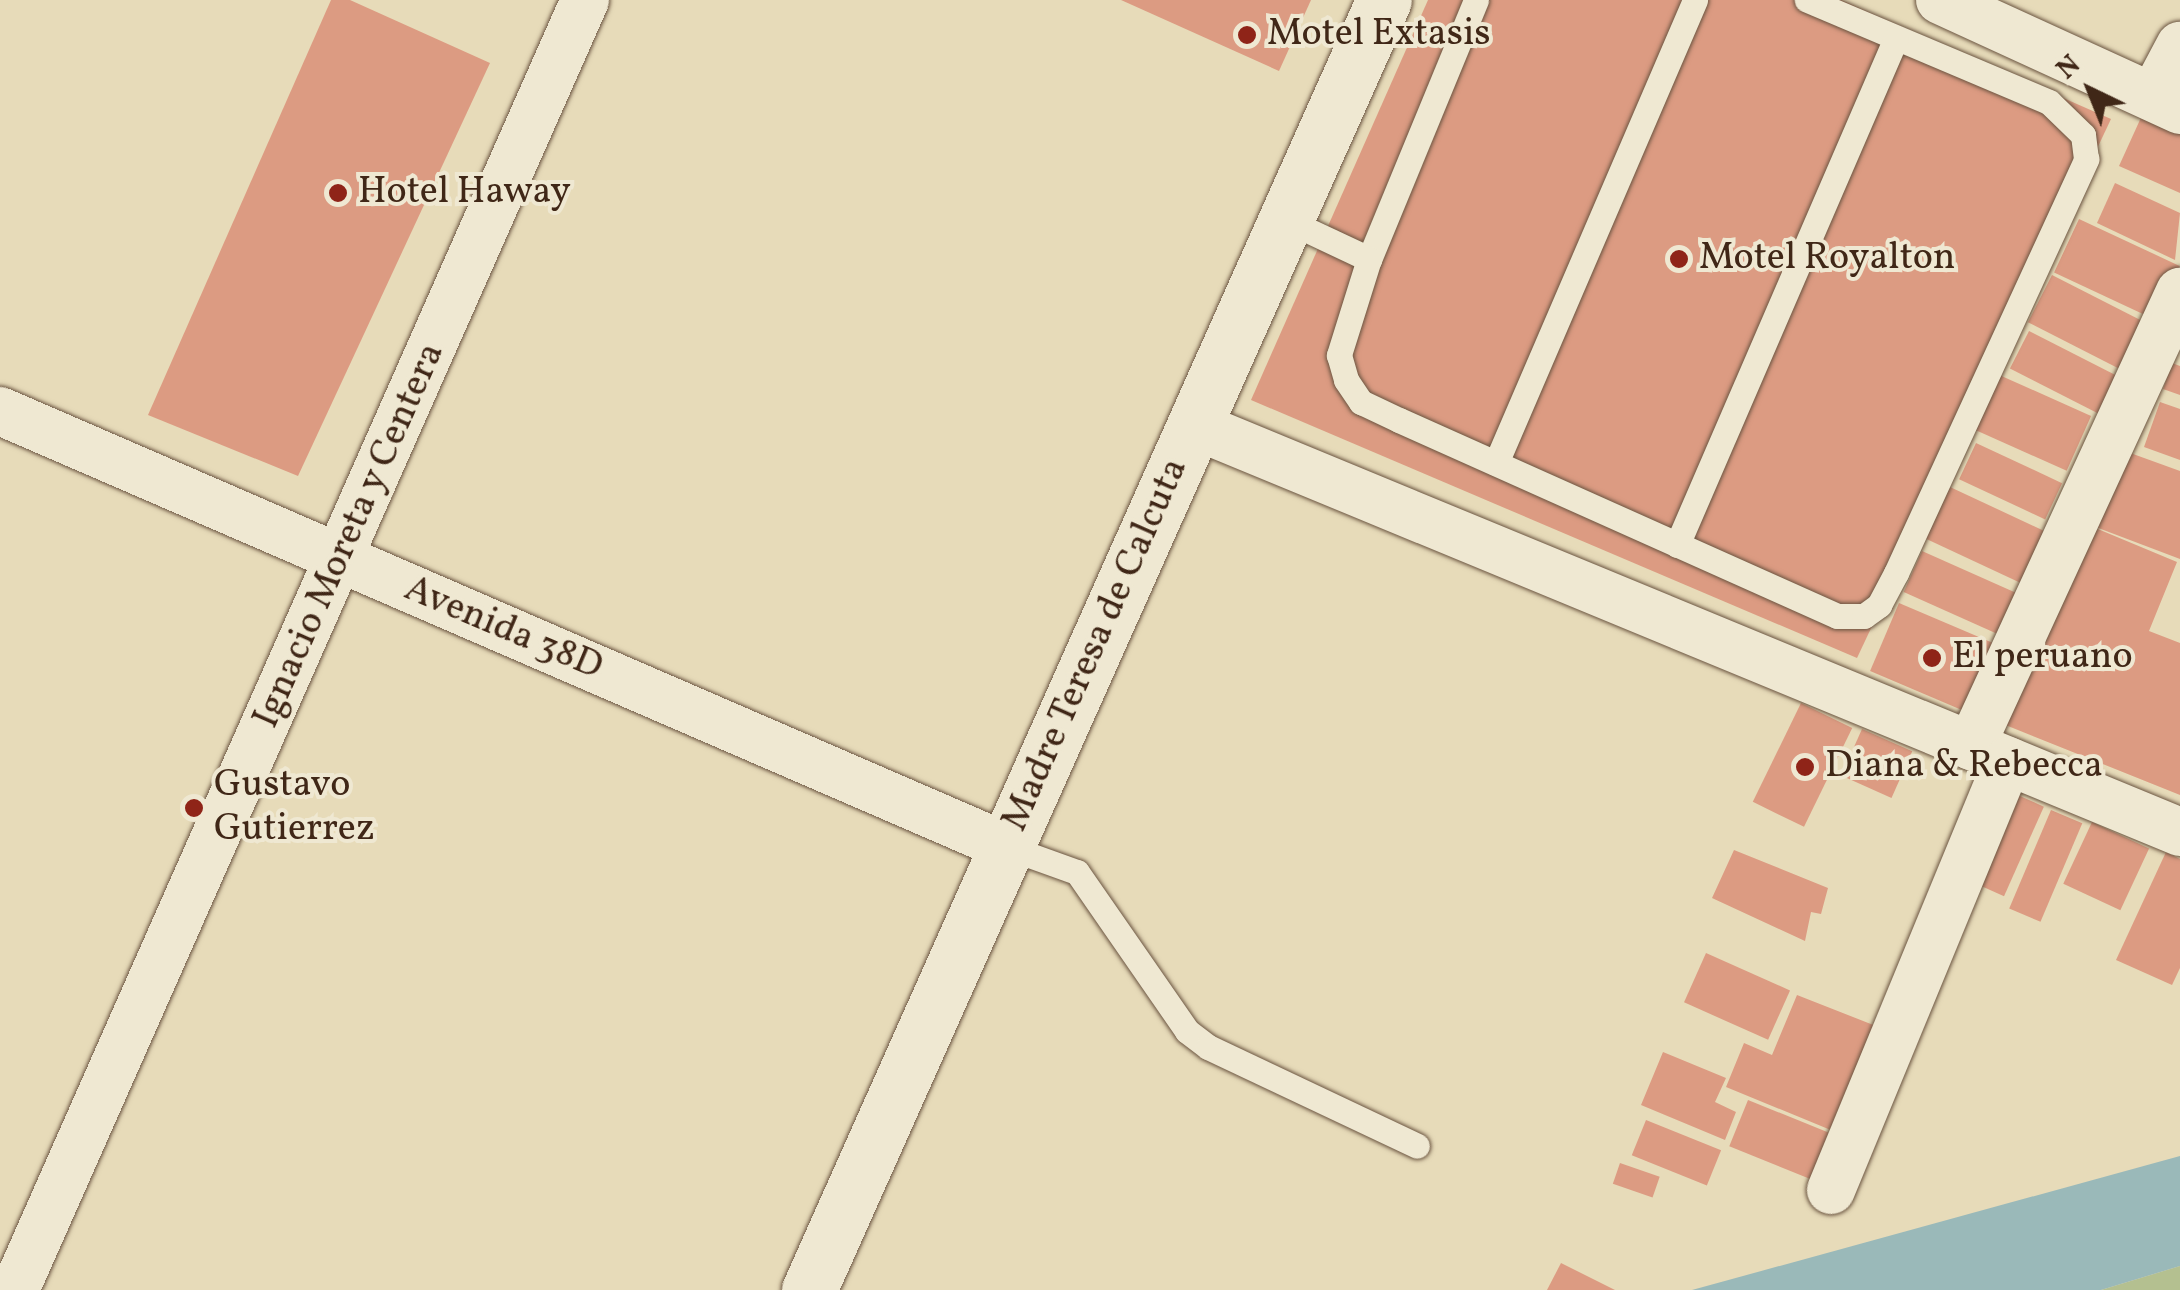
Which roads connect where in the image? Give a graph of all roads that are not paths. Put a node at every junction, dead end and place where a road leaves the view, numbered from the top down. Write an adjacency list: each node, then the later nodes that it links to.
1 (584, 0): 17 (street, Ignacio Moreta y Centera)
2 (1384, 0): 10 (street, Madre Teresa de Calcuta)
3 (1476, 0): 11 (lane)
4 (1695, 0): 15 (lane)
5 (1807, 0): 7 (lane)
6 (1940, 0): 9 (street)
7 (1896, 38): 16 (lane); 16 (lane)
8 (2180, 46): 9 (street)
9 (2167, 104)
10 (1286, 220): 11 (lane); 14 (street, Madre Teresa de Calcuta)
11 (1369, 259): 15 (lane)
12 (2180, 292): 18 (street)
13 (0, 411): 17 (street, Avenida 38D)
14 (1194, 425): 18 (street); 20 (street, Madre Teresa de Calcuta)
15 (1496, 463): 16 (lane)
16 (1677, 544)
17 (342, 558): 20 (street, Avenida 38D); 23 (street, Ignacio Moreta y Centera)
18 (1990, 754): 19 (street); 22 (street)
19 (2180, 832)
20 (1007, 847): 21 (lane); 24 (street, Madre Teresa de Calcuta)
21 (1417, 1146)
22 (1830, 1190)
23 (15, 1290)
24 (810, 1290)

